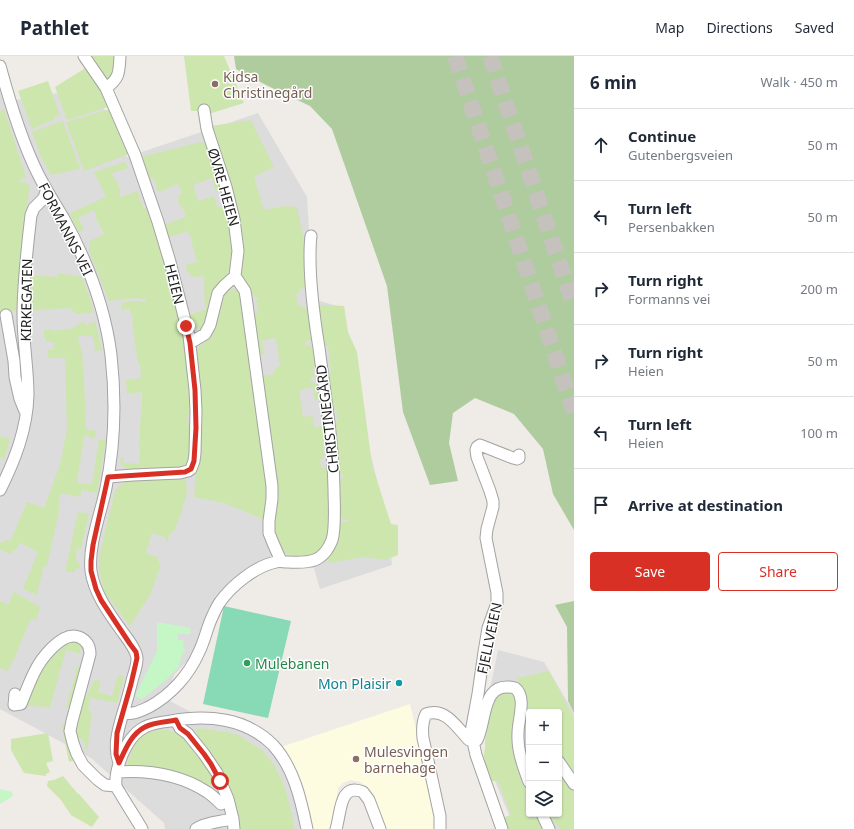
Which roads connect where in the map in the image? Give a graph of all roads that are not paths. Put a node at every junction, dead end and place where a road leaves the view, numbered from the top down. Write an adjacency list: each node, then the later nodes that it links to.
1 (84, 56): 4 (street, HEIEN)
2 (120, 56): 4 (street)
3 (0, 66): 6 (street, FORMANNS VEI)
4 (106, 88): 10 (street, HEIEN)
5 (204, 110): 8 (street, ØVRE HEIEN)
6 (46, 192): 11 (street, KIRKEGATEN); 13 (street, FORMANNS VEI)
7 (311, 236): 15 (street, CHRISTINEGÅRD)
8 (235, 276): 10 (street); 15 (street)
9 (6, 315): 11 (street, KIRKEGATEN)
10 (190, 343): 13 (street, HEIEN)
11 (26, 413): 14 (street, KIRKEGATEN)
12 (520, 455): 21 (street, FJELLVEIEN)
13 (108, 477): 19 (street, FORMANNS VEI)
14 (0, 490)
15 (281, 561): 19 (street, CHRISTINEGÅRD)
16 (16, 694): 26 (street)
17 (521, 699): 18 (street); 21 (street); 24 (street)
18 (527, 709)
19 (123, 713): 23 (street, FORMANNS VEI)
20 (176, 720): 23 (street); 32 (street); 33 (street)
21 (473, 741): 36 (street); 37 (street, FJELLVEIEN)
22 (562, 766): 25 (street)
23 (118, 768): 26 (street); 27 (street)
24 (529, 781)
25 (574, 784)
26 (116, 786): 30 (street)
27 (221, 804)
28 (543, 817): 38 (street)
29 (227, 820): 31 (street)
30 (142, 829)
31 (196, 829)
32 (234, 829)
33 (307, 829)
34 (336, 829): 35 (street)
35 (380, 829)
36 (440, 829)
37 (502, 829)
38 (549, 829)

